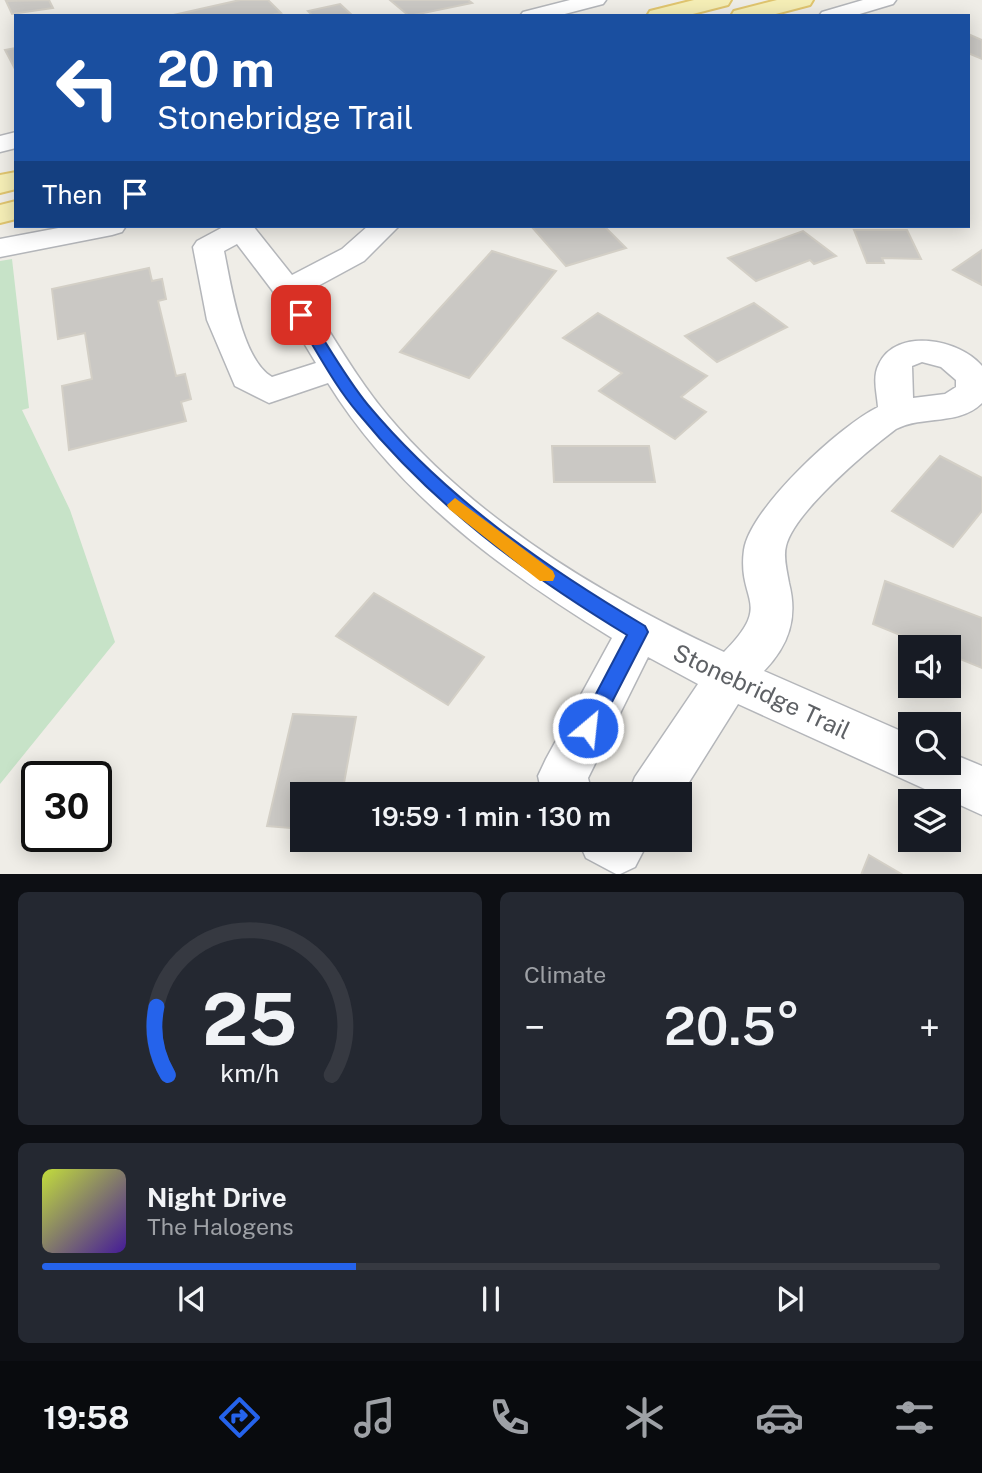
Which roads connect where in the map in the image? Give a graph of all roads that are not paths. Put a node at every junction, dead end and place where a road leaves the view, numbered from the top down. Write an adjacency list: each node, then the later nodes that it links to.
1 (596, 0): 5 (street)
2 (720, 0): 6 (main road)
3 (802, 0): 7 (main road)
4 (886, 0): 8 (street)
5 (538, 14)
6 (666, 14)
7 (750, 14)
8 (836, 14)
9 (102, 228): 12 (street)
10 (240, 228): 13 (street, Stonebridge Trail); 14 (street, Stonebridge Trail)
11 (383, 228): 13 (street)
12 (0, 248)
13 (287, 290): 14 (street, Stonebridge Trail)
14 (334, 369): 16 (street, Stonebridge Trail)
15 (897, 413): 17 (street)
16 (638, 632): 17 (street, Stonebridge Trail); 20 (street)
17 (730, 678): 18 (street, Stonebridge Trail); 21 (street)
18 (898, 754)
19 (946, 775): 22 (street)
20 (564, 782)
21 (661, 782)
22 (982, 791)

